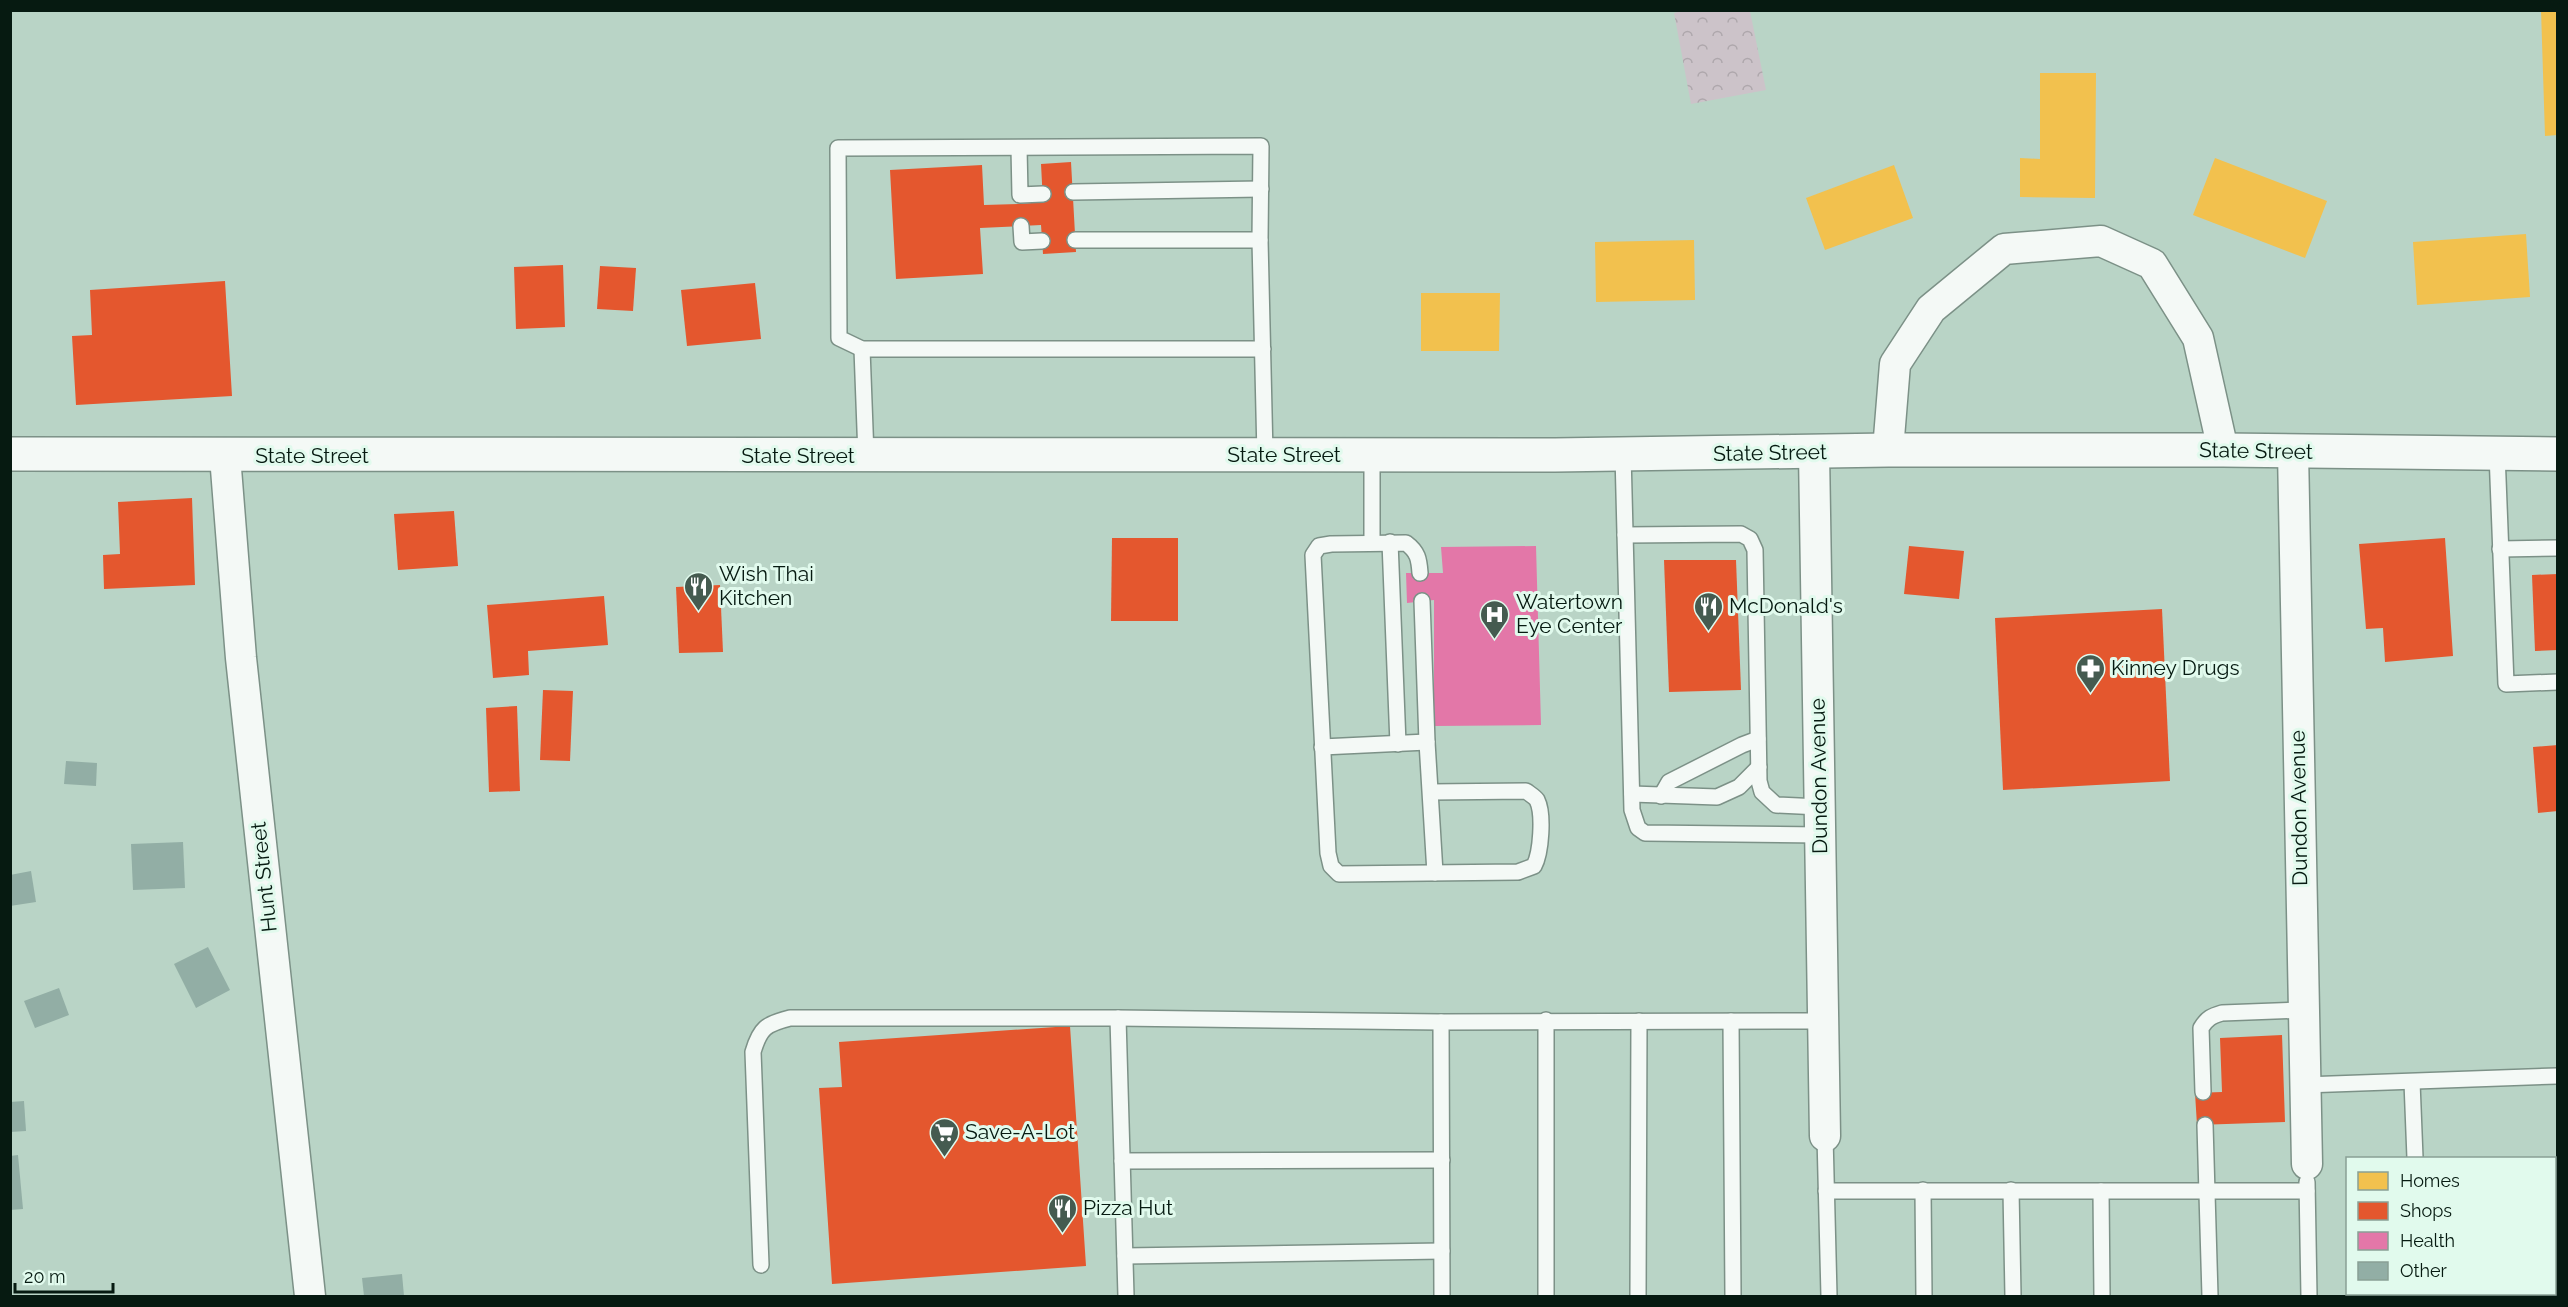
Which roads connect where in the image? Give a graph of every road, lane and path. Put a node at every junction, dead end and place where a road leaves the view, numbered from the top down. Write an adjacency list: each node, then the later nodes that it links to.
1 (1019, 148): 2 (lane); 4 (lane); 9 (lane)
2 (1261, 189): 3 (lane); 7 (lane)
3 (1073, 192)
4 (1043, 194)
5 (1021, 226): 8 (lane)
6 (1075, 240): 7 (lane)
7 (1260, 240): 10 (lane)
8 (1042, 241)
9 (861, 349): 10 (lane); 22 (lane)
10 (1263, 349): 19 (lane)
11 (1888, 450): 12 (highway, State Street); 12 (street); 13 (highway, State Street)
12 (2223, 450): 14 (highway, State Street)
13 (1814, 452): 17 (highway, State Street); 39 (street, Dundon Avenue)
14 (2293, 452): 15 (highway, State Street); 41 (street, Dundon Avenue)
15 (2497, 453): 18 (highway, State Street); 27 (lane)
16 (10, 454): 21 (highway, State Street)
17 (1623, 454): 20 (highway, State Street); 23 (lane)
18 (2558, 454)
19 (1265, 455): 20 (highway, State Street); 22 (highway, State Street)
20 (1372, 455): 24 (lane)
21 (225, 456): 22 (highway, State Street); 66 (street, Hunt Street)
22 (866, 456)
23 (1625, 535): 31 (lane); 37 (lane)
24 (1372, 542): 25 (lane); 34 (lane)
25 (1390, 542): 28 (lane); 33 (lane)
26 (2558, 548): 27 (lane)
27 (2500, 549): 30 (lane)
28 (1420, 573)
29 (1422, 602): 32 (lane)
30 (2558, 682)
31 (1758, 739): 35 (lane); 38 (lane)
32 (1427, 742): 33 (lane); 36 (lane)
33 (1398, 744): 34 (lane)
34 (1322, 747): 40 (lane)
35 (1759, 767): 38 (lane); 39 (lane)
36 (1431, 792): 40 (lane); 40 (lane)
37 (1632, 794): 38 (lane); 39 (lane)
38 (1661, 796)
39 (1820, 821): 47 (street, Dundon Avenue)
40 (1435, 873)
41 (2303, 1010): 50 (street, Dundon Avenue); 51 (lane)
42 (1118, 1018): 46 (lane); 56 (lane); 65 (lane)
43 (1546, 1020): 44 (lane); 46 (lane); 69 (lane)
44 (1639, 1021): 45 (lane); 70 (lane)
45 (1731, 1021): 47 (lane); 71 (lane)
46 (1441, 1022): 55 (lane)
47 (1823, 1022): 53 (street, Dundon Avenue)
48 (2557, 1076): 49 (lane)
49 (2412, 1082): 50 (lane); 54 (lane)
50 (2304, 1085): 57 (street, Dundon Avenue)
51 (2203, 1092)
52 (2205, 1125): 62 (lane)
53 (1825, 1136): 60 (lane)
54 (2415, 1157)
55 (1442, 1160): 56 (lane); 63 (lane)
56 (1122, 1161): 64 (lane)
57 (2307, 1178): 62 (lane); 77 (lane)
58 (1923, 1190): 59 (lane); 60 (lane); 73 (lane)
59 (2011, 1190): 61 (lane); 74 (lane)
60 (1826, 1191): 72 (lane)
61 (2101, 1191): 62 (lane); 75 (lane)
62 (2207, 1191): 76 (lane)
63 (1442, 1251): 64 (lane); 68 (lane)
64 (1125, 1256): 67 (lane)
65 (761, 1265)
66 (310, 1296)
67 (1126, 1296)
68 (1442, 1296)
69 (1546, 1296)
70 (1638, 1296)
71 (1733, 1296)
72 (1829, 1296)
73 (1924, 1296)
74 (2013, 1296)
75 (2102, 1296)
76 (2210, 1296)
77 (2309, 1296)

